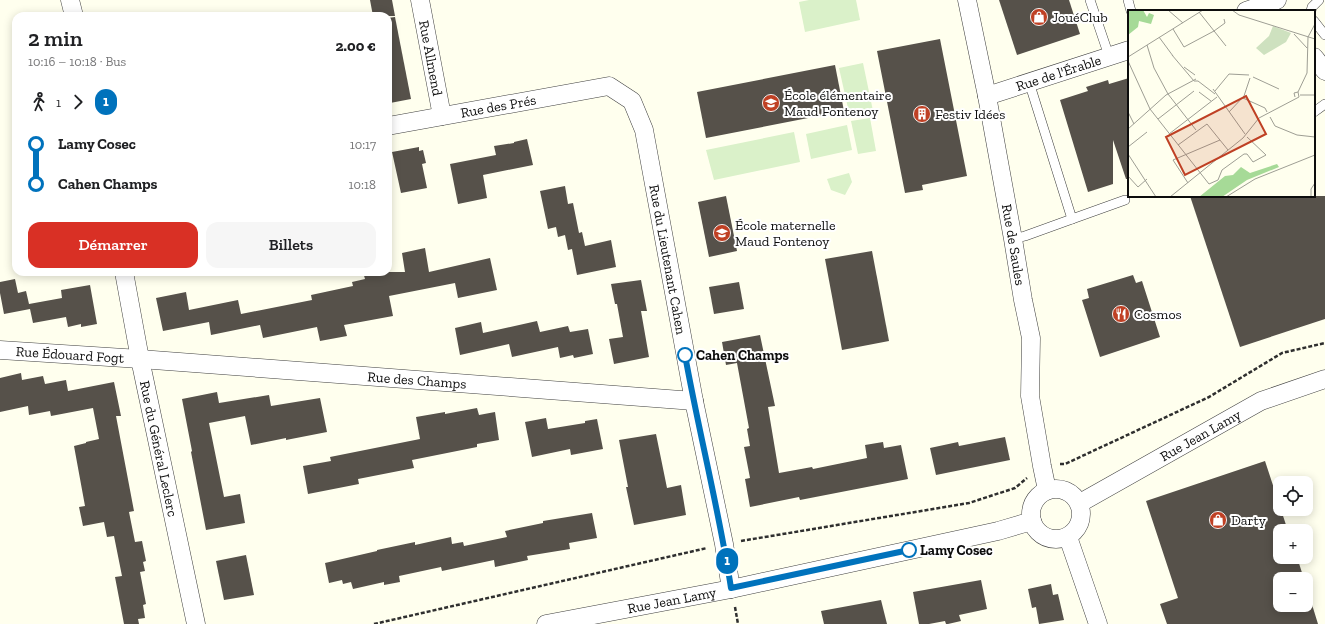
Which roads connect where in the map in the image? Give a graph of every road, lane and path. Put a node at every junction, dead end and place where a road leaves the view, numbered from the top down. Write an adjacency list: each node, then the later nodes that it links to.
1 (70, 0): 11 (street)
2 (420, 0): 23 (street, Rue Allmend)
3 (968, 0): 20 (street, Rue de Saules)
4 (1090, 0): 15 (lane)
5 (1128, 0): 8 (lane)
6 (1319, 0): 10 (lane)
7 (1274, 5): 9 (street)
8 (1131, 10)
9 (1251, 10)
10 (1311, 10)
11 (73, 12)
12 (1315, 22): 13 (lane)
13 (1325, 35)
14 (1128, 50): 15 (street, Rue de l'Érable)
15 (1109, 56): 18 (street, Rue de l'Érable)
16 (1315, 58): 17 (street)
17 (1325, 71)
18 (1029, 82): 20 (street, Rue de l'Érable); 26 (lane)
19 (609, 86): 23 (street, Rue des Prés); 33 (street, Rue du Lieutenant Cahen)
20 (987, 96): 27 (street, Rue de Saules)
21 (1325, 104): 22 (lane)
22 (1315, 111)
23 (442, 116): 24 (street, Rue des Prés)
24 (392, 125)
25 (1125, 200): 26 (lane)
26 (1072, 219): 27 (lane)
27 (1013, 239): 34 (street, Rue de Saules)
28 (125, 276): 31 (street, Rue du Général Leclerc)
29 (1325, 343): 34 (path)
30 (0, 350): 31 (street, Rue Édouard Fogt)
31 (140, 359): 33 (street, Rue des Champs); 41 (street, Rue du Général Leclerc)
32 (1325, 379): 36 (street, Rue Jean Lamy)
33 (694, 401): 39 (street, Rue du Lieutenant Cahen)
34 (1042, 466): 35 (street, Rue de Saules); 39 (path)
35 (1047, 490): 36 (street); 37 (street)
36 (1080, 503): 38 (street)
37 (1032, 521): 38 (street); 40 (street, Rue Jean Lamy)
38 (1068, 537): 44 (street)
39 (724, 544): 40 (street, Rue du Lieutenant Cahen); 42 (path)
40 (731, 588): 43 (street, Rue Jean Lamy)
41 (196, 624)
42 (374, 624)
43 (546, 624)
44 (1098, 624)

